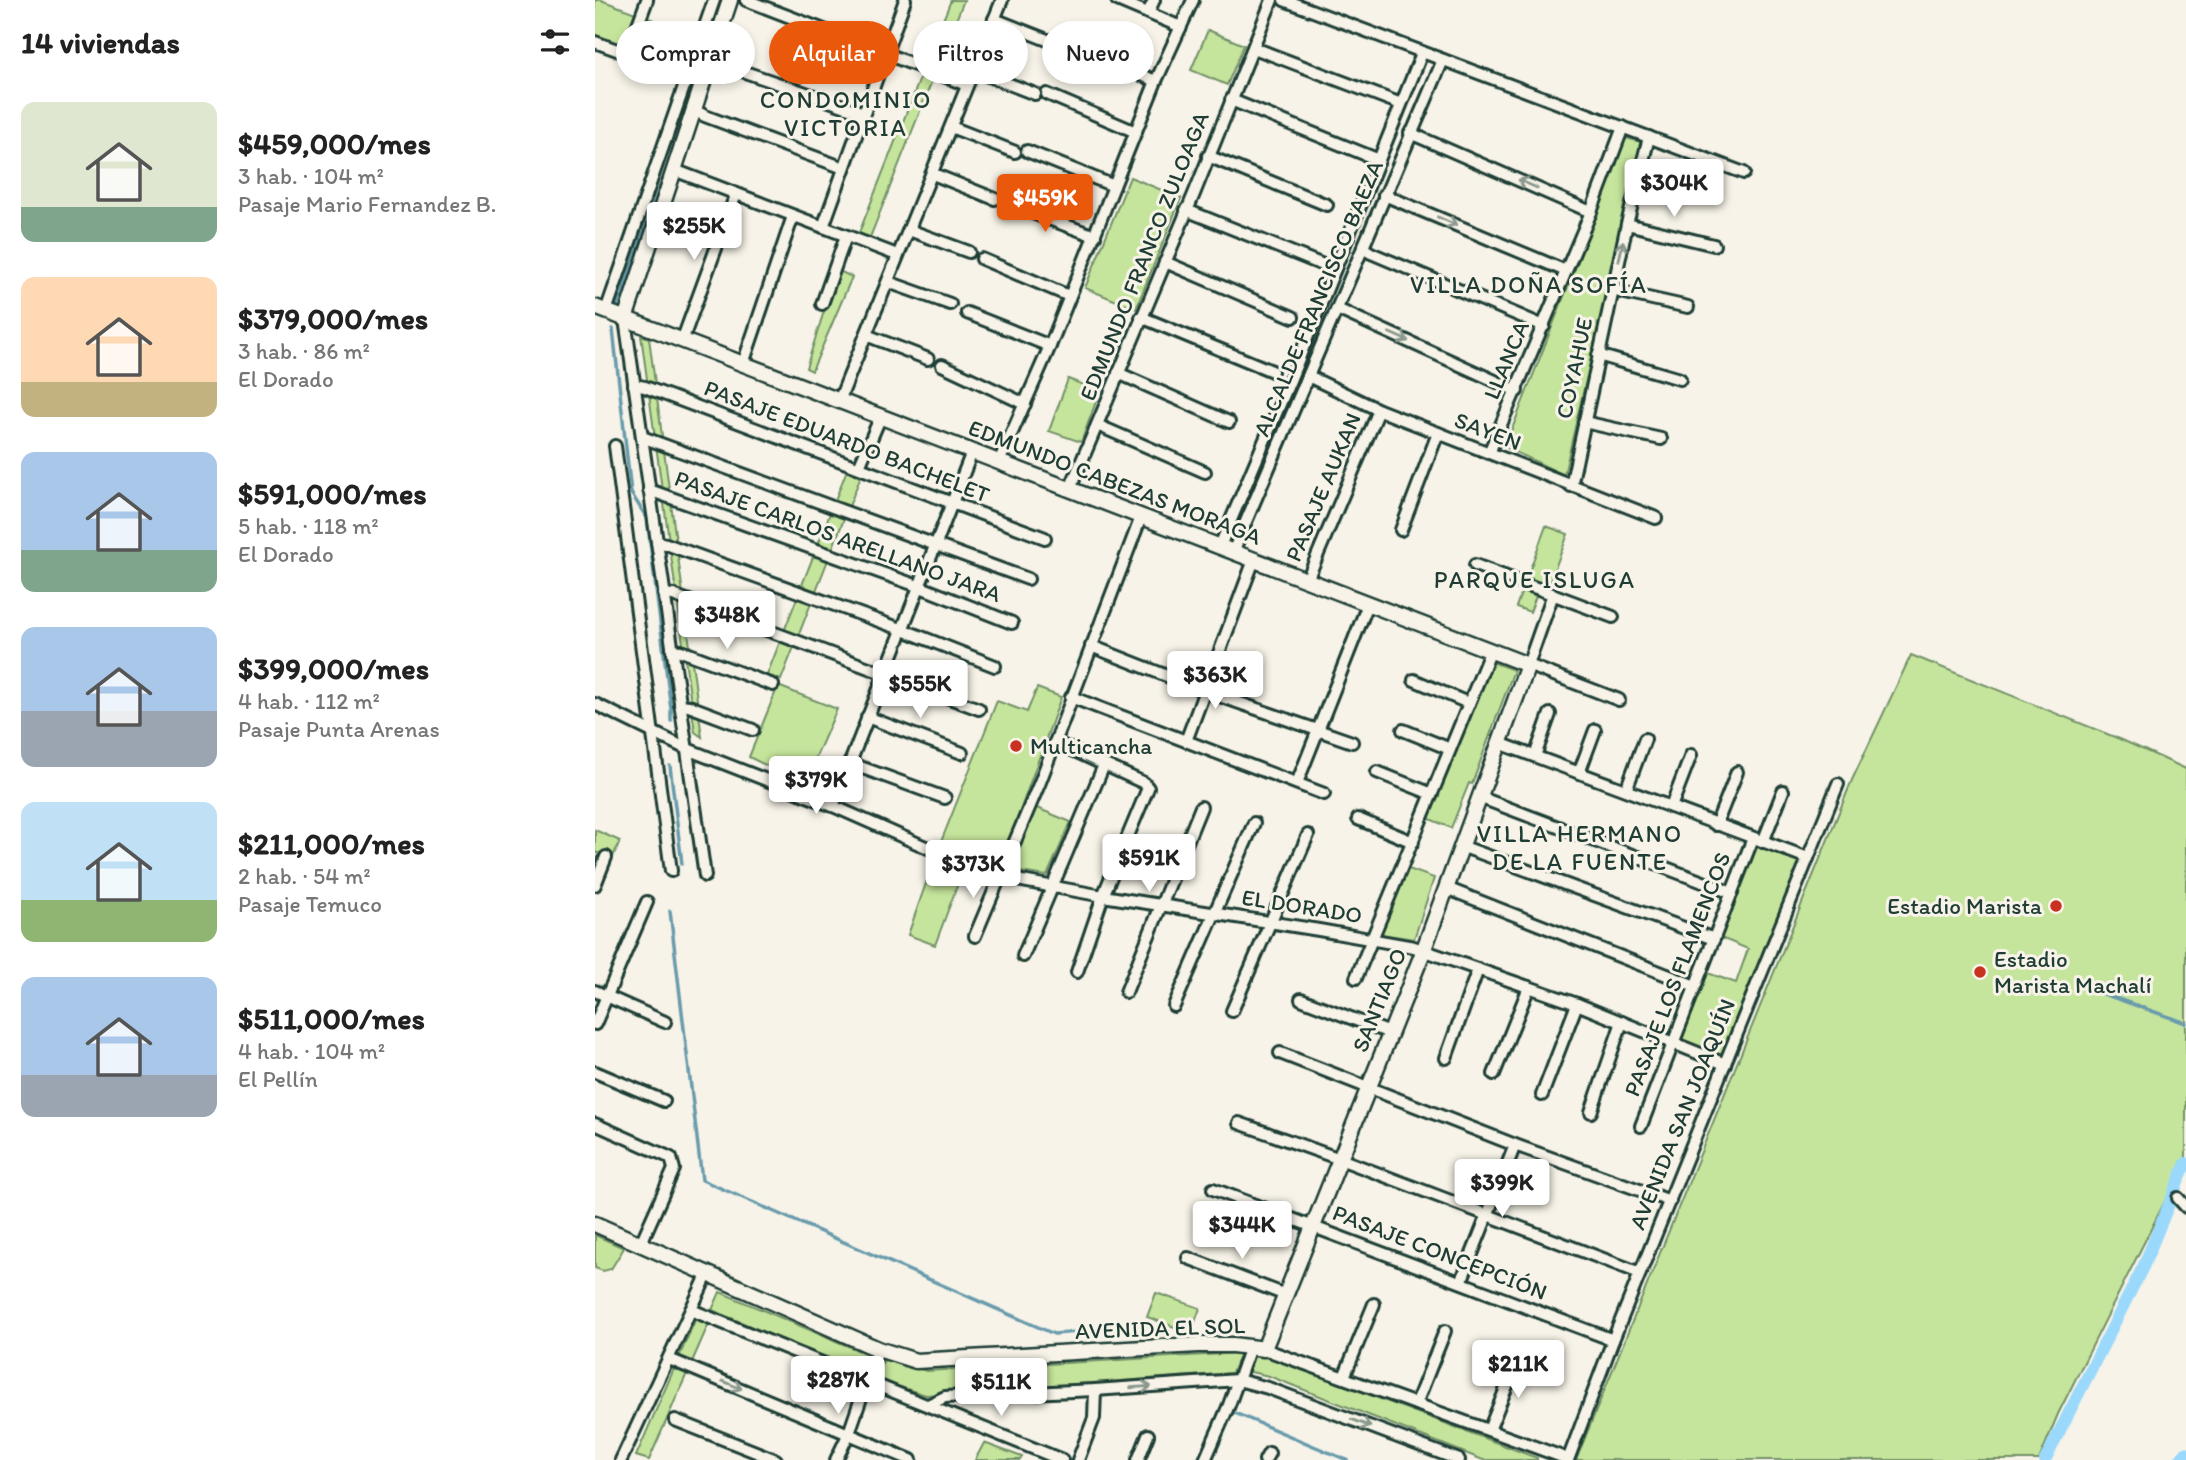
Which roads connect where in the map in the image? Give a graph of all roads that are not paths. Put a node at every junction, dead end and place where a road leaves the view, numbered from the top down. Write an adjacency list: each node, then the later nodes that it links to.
1 (647, 0): 14 (street)
2 (714, 0): 15 (street)
3 (730, 0): 16 (street)
4 (746, 0): 17 (street)
5 (905, 0): 18 (street)
6 (1002, 0): 13 (street)
7 (1118, 0): 12 (street)
8 (1154, 0): 12 (street)
9 (1193, 0): 19 (street)
10 (1272, 0): 22 (street, EDMUNDO FRANCO ZULOAGA)
11 (1285, 0): 24 (street)
12 (1149, 13): 19 (street)
13 (994, 19): 20 (street)
14 (639, 21)
15 (706, 21)
16 (723, 21)
17 (801, 21)
18 (897, 21)
19 (1181, 27): 28 (street)
20 (1042, 38)
21 (595, 42): 23 (street)
22 (1254, 48): 36 (street, EDMUNDO FRANCO ZULOAGA); 37 (street)
23 (616, 50)
24 (1422, 52): 26 (street); 37 (street, ALCALDE FRANCISCO BAEZA)
25 (899, 58): 33 (street)
26 (1443, 60): 41 (street); 43 (street, ALCALDE FRANCISCO BAEZA)
27 (755, 75): 39 (street)
28 (1156, 81): 42 (street)
29 (684, 84): 81 (street)
30 (702, 84): 38 (street)
31 (874, 84): 39 (street)
32 (1009, 84): 34 (street)
33 (967, 85): 40 (street)
34 (1035, 94)
35 (1047, 94): 42 (street)
36 (1231, 100): 47 (street, EDMUNDO FRANCO ZULOAGA); 48 (street)
37 (1401, 104): 48 (street, ALCALDE FRANCISCO BAEZA)
38 (694, 110): 49 (street); 50 (street)
39 (864, 113): 49 (street)
40 (951, 127): 46 (street); 52 (street)
41 (1623, 127): 44 (street); 60 (street, LLANCA)
42 (1136, 132): 53 (street)
43 (1411, 133): 55 (street, ALCALDE FRANCISCO BAEZA); 60 (street, one-way to 43)
44 (1649, 137): 51 (street); 62 (street, COYAHUE)
45 (1027, 151): 53 (street)
46 (1015, 152)
47 (1208, 156): 58 (street); 59 (street, EDMUNDO FRANCO ZULOAGA)
48 (1379, 160): 73 (street, ALCALDE FRANCISCO BAEZA)
49 (844, 168): 63 (street)
50 (674, 170): 54 (street); 86 (street)
51 (1744, 173)
52 (933, 174): 56 (street); 64 (street)
53 (1114, 186): 66 (street)
54 (736, 194): 61 (street); 89 (street)
55 (1384, 195): 68 (street, ALCALDE FRANCISCO BAEZA); 74 (street, one-way to 74)
56 (995, 199)
57 (1008, 204): 66 (street)
58 (1327, 205)
59 (1186, 210): 72 (street, EDMUNDO FRANCO ZULOAGA); 73 (street)
60 (1591, 212): 74 (street, LLANCA)
61 (793, 216): 63 (street); 93 (street)
62 (1627, 224): 67 (street); 76 (street, COYAHUE, one-way to 62)
63 (823, 227): 65 (street)
64 (909, 230): 69 (street); 70 (street)
65 (846, 236): 70 (street); 78 (street)
66 (1095, 236): 77 (street)
67 (1714, 245)
68 (1363, 248): 82 (street, ALCALDE FRANCISCO BAEZA); 87 (street)
69 (969, 252)
70 (897, 255): 75 (street)
71 (982, 259): 77 (street)
72 (1165, 262): 84 (street, EDMUNDO FRANCO ZULOAGA); 85 (street)
73 (1333, 269): 127 (street, ALCALDE FRANCISCO BAEZA)
74 (1566, 271): 87 (street, LLANCA)
75 (888, 282): 79 (street); 88 (street)
76 (1612, 290): 80 (street); 91 (street, COYAHUE)
77 (1069, 296): 90 (street)
78 (823, 304)
79 (950, 304)
80 (1688, 307)
81 (600, 309): 86 (street, EDMUNDO CABEZAS MORAGA)
82 (1337, 309): 97 (street, ALCALDE FRANCISCO BAEZA); 100 (street, one-way to 100)
83 (967, 313): 90 (street)
84 (1141, 317): 95 (street); 96 (street, EDMUNDO FRANCO ZULOAGA)
85 (1293, 317)
86 (625, 319): 89 (street, EDMUNDO CABEZAS MORAGA); 99 (street)
87 (1544, 326): 100 (street, LLANCA)
88 (866, 335): 92 (street); 101 (street)
89 (682, 341): 93 (street, EDMUNDO CABEZAS MORAGA)
90 (1050, 346): 102 (street)
91 (1598, 355): 98 (street); 106 (street, COYAHUE)
92 (928, 359)
93 (743, 364): 101 (street, EDMUNDO CABEZAS MORAGA)
94 (941, 365): 102 (street)
95 (1272, 371)
96 (1118, 373): 105 (street); 107 (street, EDMUNDO FRANCO ZULOAGA)
97 (1308, 376): 103 (street, SAYEN); 127 (street, ALCALDE FRANCISCO BAEZA)
98 (1680, 379)
99 (634, 385): 109 (street); 115 (street, PASAJE EDUARDO BACHELET)
100 (1517, 391): 113 (street, LLANCA)
101 (839, 401): 104 (street, EDMUNDO CABEZAS MORAGA)
102 (1025, 404): 114 (street)
103 (1379, 410): 108 (street, SAYEN); 131 (street, PASAJE AUKAN)
104 (880, 418): 112 (street, EDMUNDO CABEZAS MORAGA); 115 (street)
105 (1229, 422)
106 (1584, 422): 110 (street); 117 (street, COYAHUE)
107 (1097, 425): 116 (street); 118 (street, EDMUNDO FRANCO ZULOAGA)
108 (1438, 433): 113 (street, SAYEN); 123 (street)
109 (642, 437): 119 (street); 126 (street)
110 (1661, 439)
111 (615, 446): 160 (street)
112 (972, 452): 114 (street, EDMUNDO CABEZAS MORAGA); 120 (street)
113 (1489, 453): 117 (street, SAYEN)
114 (999, 463): 118 (street, EDMUNDO CABEZAS MORAGA)
115 (859, 467): 120 (street, PASAJE EDUARDO BACHELET)
116 (1205, 472)
117 (1571, 485): 122 (street, SAYEN)
118 (1070, 489): 121 (street, EDMUNDO CABEZAS MORAGA)
119 (649, 490): 125 (street); 132 (street, PASAJE CARLOS ARELLANO JARA)
120 (951, 502): 124 (street, PASAJE EDUARDO BACHELET); 126 (street)
121 (1141, 517): 127 (street, EDMUNDO CABEZAS MORAGA); 139 (street)
122 (1656, 518)
123 (1401, 530)
124 (1045, 538)
125 (657, 542): 133 (street); 138 (street)
126 (934, 544): 130 (street); 132 (street)
127 (1227, 549): 128 (street, EDMUNDO CABEZAS MORAGA)
128 (1254, 560): 131 (street, EDMUNDO CABEZAS MORAGA); 147 (street)
129 (1475, 565): 134 (street)
130 (1028, 579)
131 (1307, 580): 135 (street, EDMUNDO CABEZAS MORAGA)
132 (918, 586): 137 (street, PASAJE CARLOS ARELLANO JARA); 138 (street)
133 (664, 594): 140 (street); 144 (street)
134 (1553, 594): 136 (street); 142 (street)
135 (1368, 604): 141 (street, EDMUNDO CABEZAS MORAGA); 156 (street)
136 (1613, 617)
137 (1012, 623)
138 (901, 629): 143 (street); 144 (street)
139 (1091, 646): 147 (street); 148 (street)
140 (672, 650): 146 (street); 152 (street)
141 (1491, 650): 142 (street, EDMUNDO CABEZAS MORAGA); 150 (street)
142 (1528, 665): 149 (street, EDMUNDO CABEZAS MORAGA); 165 (street, SANTIAGO)
143 (995, 666)
144 (886, 674): 153 (street); 155 (street)
145 (1414, 680): 150 (street)
146 (773, 685)
147 (1205, 691): 156 (street); 162 (street)
148 (1071, 697): 162 (street); 163 (street)
149 (1619, 700)
150 (1468, 703): 167 (street)
151 (595, 704): 160 (street, EL DORADO)
152 (680, 705): 157 (street); 166 (street)
153 (979, 709)
154 (1550, 714): 170 (street)
155 (867, 717): 168 (street); 171 (street)
156 (1318, 729): 164 (street); 176 (street)
157 (753, 730)
158 (1403, 730): 167 (street)
159 (1595, 730): 175 (street)
160 (652, 732): 166 (street, EL DORADO); 196 (street)
161 (1645, 739): 178 (street)
162 (1186, 741): 176 (street)
163 (1055, 742): 172 (street); 198 (street)
164 (1352, 743)
165 (1499, 743): 170 (street); 182 (street, SANTIAGO)
166 (687, 749): 184 (street, EL DORADO); 197 (street)
167 (1450, 749): 181 (street)
168 (962, 753)
169 (1691, 755): 186 (street)
170 (1535, 756): 175 (street)
171 (849, 763): 183 (street); 184 (street)
172 (1104, 765): 200 (street); 203 (street)
173 (1377, 772): 181 (street)
174 (1737, 772): 189 (street)
175 (1579, 773): 178 (street)
176 (1297, 783): 180 (street)
177 (1838, 784): 195 (street, AVENIDA SAN JOAQUÍN)
178 (1626, 790): 186 (street)
179 (1783, 792): 191 (street, PASAJE LOS FLAMENCOS)
180 (1324, 794)
181 (1432, 794): 192 (street)
182 (1479, 797): 193 (street, SANTIAGO); 202 (street)
183 (945, 798)
184 (833, 806): 198 (street, EL DORADO)
185 (1201, 807): 205 (street)
186 (1671, 807): 189 (street)
187 (1358, 819): 192 (street)
188 (1254, 823): 206 (street)
189 (1716, 825): 191 (street)
190 (1308, 835): 207 (street)
191 (1758, 840): 195 (street); 202 (street, PASAJE LOS FLAMENCOS)
192 (1413, 842): 209 (street)
193 (1461, 846): 201 (street, SANTIAGO); 210 (street)
194 (607, 857): 199 (street)
195 (1808, 858): 232 (street, AVENIDA SAN JOAQUÍN)
196 (671, 872)
197 (705, 876)
198 (1001, 877): 200 (street, EL DORADO); 208 (street)
199 (595, 885)
200 (1053, 887): 203 (street, EL DORADO); 212 (street)
201 (1446, 888): 211 (street, SANTIAGO); 216 (street)
202 (1731, 893): 210 (street, PASAJE LOS FLAMENCOS)
203 (1103, 896): 205 (street, EL DORADO); 214 (street)
204 (647, 902): 220 (street)
205 (1161, 906): 206 (street, EL DORADO); 219 (street)
206 (1216, 914): 207 (street, EL DORADO); 223 (street)
207 (1272, 923): 209 (street, EL DORADO); 224 (street)
208 (975, 936)
209 (1371, 939): 211 (street, EL DORADO); 215 (street)
210 (1714, 939): 216 (street, PASAJE LOS FLAMENCOS)
211 (1423, 950): 213 (street, EL DORADO); 228 (street, SANTIAGO)
212 (1023, 956)
213 (1478, 969): 217 (street, EL DORADO); 231 (street)
214 (1077, 972)
215 (1356, 978)
216 (1695, 986): 229 (street, PASAJE LOS FLAMENCOS)
217 (1529, 987): 222 (street, EL DORADO); 234 (street)
218 (595, 991): 220 (street)
219 (1126, 992)
220 (608, 997): 225 (street); 227 (street)
221 (1301, 999): 228 (street)
222 (1577, 1004): 226 (street, EL DORADO); 236 (street)
223 (1174, 1006)
224 (1232, 1011)
225 (666, 1022)
226 (1622, 1022): 229 (street, EL DORADO); 238 (street)
227 (595, 1024)
228 (1390, 1033): 235 (street, SANTIAGO)
229 (1673, 1044): 232 (street, EL DORADO); 241 (street, PASAJE LOS FLAMENCOS)
230 (1280, 1053): 235 (street)
231 (1446, 1058)
232 (1725, 1064): 245 (street, AVENIDA SAN JOAQUÍN)
233 (595, 1072): 237 (street)
234 (1494, 1074)
235 (1368, 1087): 242 (street); 243 (street, SANTIAGO)
236 (1542, 1095)
237 (664, 1101)
238 (1591, 1112)
239 (1239, 1123): 243 (street)
240 (595, 1124): 249 (street)
241 (1641, 1126)
242 (1515, 1145): 245 (street); 246 (street)
243 (1340, 1159): 246 (street); 248 (street, SANTIAGO)
244 (1213, 1189): 248 (street, PASAJE CONCEPCIÓN)
245 (1670, 1201): 252 (street, AVENIDA SAN JOAQUÍN)
246 (1486, 1215): 252 (street); 253 (street)
247 (595, 1224): 249 (street, AVENIDA EL SOL)
248 (1313, 1226): 253 (street, PASAJE CONCEPCIÓN); 254 (street, SANTIAGO)
249 (641, 1243): 251 (street, AVENIDA EL SOL)
250 (1188, 1258): 254 (street)
251 (708, 1273): 256 (street); 260 (street, AVENIDA EL SOL)
252 (1640, 1273): 258 (street, AVENIDA SAN JOAQUÍN)
253 (1461, 1282): 258 (street, PASAJE CONCEPCIÓN)
254 (1286, 1295): 259 (street, SANTIAGO)
255 (1374, 1304): 263 (street)
256 (691, 1310): 261 (street); 265 (street)
257 (1445, 1331): 267 (street)
258 (1613, 1340): 273 (street, AVENIDA SAN JOAQUÍN)
259 (1257, 1348): 260 (street, AVENIDA EL SOL); 263 (street, AVENIDA EL SOL); 264 (street)
260 (879, 1349): 265 (street)
261 (669, 1359): 271 (street, one-way to 271); 274 (street)
262 (1518, 1359): 270 (street)
263 (1344, 1377): 267 (street, AVENIDA EL SOL)
264 (1238, 1380): 266 (street, one-way to 264); 281 (street); 282 (street, one-way to 282)
265 (866, 1381): 268 (street); 271 (street)
266 (1095, 1390): 268 (street); 279 (street)
267 (1416, 1404): 270 (street, AVENIDA EL SOL)
268 (928, 1405): 278 (street)
269 (675, 1420): 275 (street)
270 (1489, 1430): 273 (street, AVENIDA EL SOL)
271 (849, 1433): 276 (street); 277 (street)
272 (1148, 1435): 280 (street)
273 (1568, 1459)
274 (621, 1460)
275 (776, 1460)
276 (836, 1460)
277 (911, 1460)
278 (1062, 1460)
279 (1078, 1460)
280 (1138, 1460)
281 (1205, 1460)
282 (1459, 1460)

